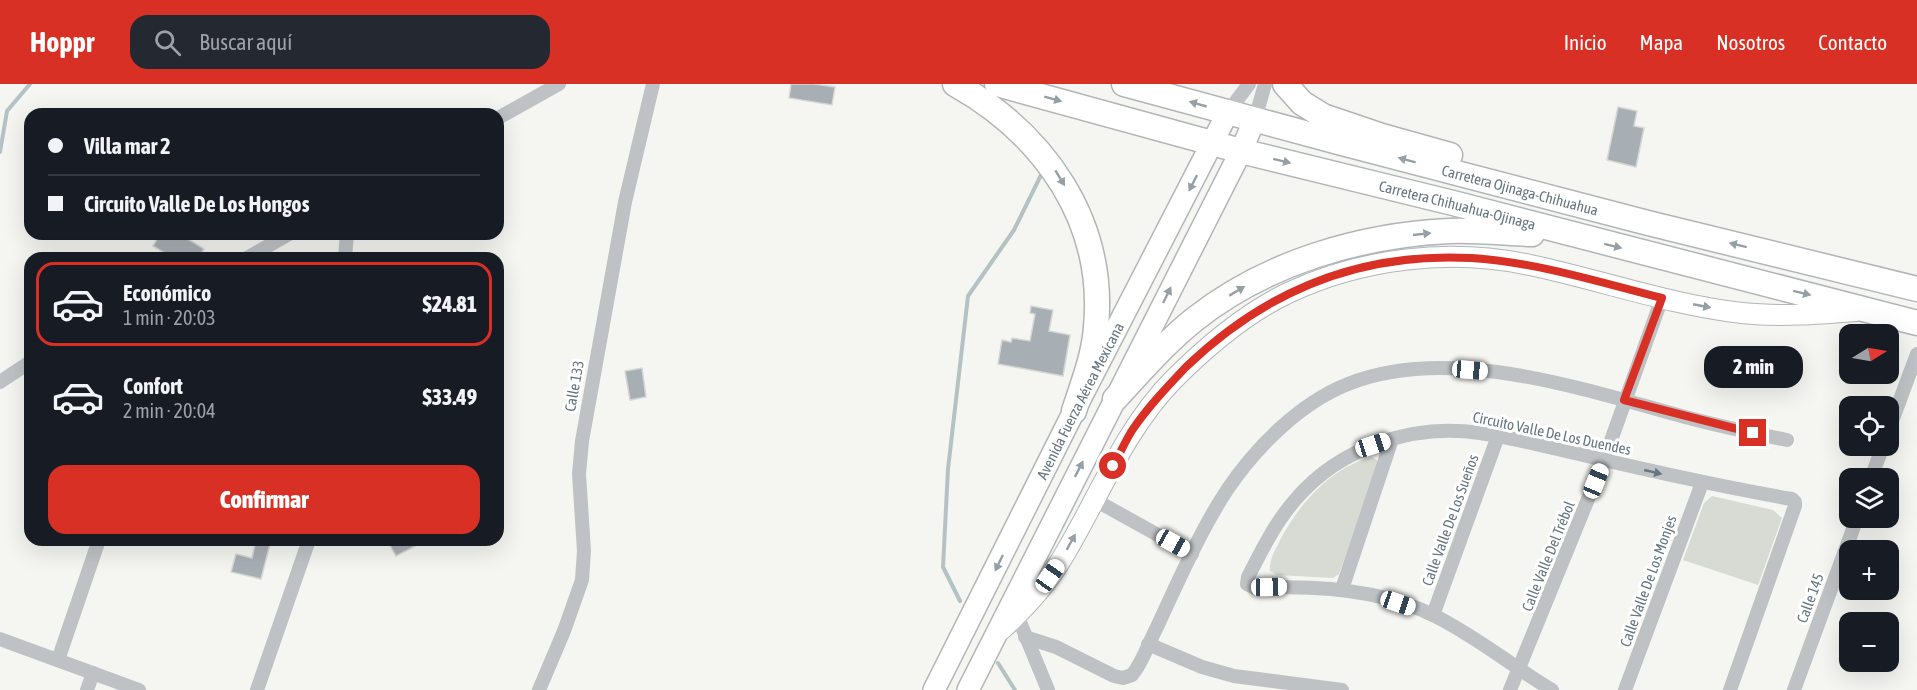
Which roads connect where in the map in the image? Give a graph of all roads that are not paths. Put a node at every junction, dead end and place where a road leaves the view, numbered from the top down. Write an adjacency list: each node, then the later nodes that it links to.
1 (559, 84): 11 (street)
2 (653, 84): 55 (street, Calle 133)
3 (955, 84): 31 (highway, one-way to 31)
4 (997, 84): 13 (highway, Carretera Chihuahua-Ojinaga, one-way to 13)
5 (1172, 84): 9 (highway)
6 (1249, 84): 10 (street)
7 (1265, 84): 12 (street)
8 (1285, 84): 16 (highway)
9 (1135, 87): 10 (highway, Carretera Ojinaga-Chihuahua, one-way to 9)
10 (1228, 112): 12 (highway, Carretera Ojinaga-Chihuahua); 13 (main road, Avenida Fuerza Aérea Mexicana)
11 (504, 115)
12 (1255, 119): 14 (main road, Avenida Fuerza Aérea Mexicana); 15 (highway, Carretera Ojinaga-Chihuahua, one-way to 12)
13 (1214, 142): 14 (highway, Carretera Chihuahua-Ojinaga); 31 (main road, Avenida Fuerza Aérea Mexicana, one-way to 31)
14 (1241, 151): 17 (highway, Carretera Chihuahua-Ojinaga, one-way to 17); 28 (main road, Avenida Fuerza Aérea Mexicana, one-way to 14)
15 (1533, 193): 16 (highway, Carretera Ojinaga-Chihuahua); 17 (highway)
16 (1608, 213): 21 (highway, Carretera Ojinaga-Chihuahua, one-way to 16)
17 (1526, 222): 18 (highway, Carretera Chihuahua-Ojinaga)
18 (1582, 238): 23 (highway, Carretera Chihuahua-Ojinaga, one-way to 23); 28 (highway, one-way to 18)
19 (278, 240): 20 (street)
20 (258, 252)
21 (1917, 289)
22 (1662, 298): 23 (street, one-way to 23); 29 (street, Calle Valle Del Trébol); 37 (street)
23 (1870, 310): 24 (highway, Carretera Chihuahua-Ojinaga)
24 (1917, 323)
25 (1917, 354): 30 (street)
26 (24, 366): 27 (street)
27 (0, 382)
28 (1115, 399): 45 (main road, Avenida Fuerza Aérea Mexicana, one-way to 28)
29 (1624, 400): 34 (street); 35 (street, Calle Valle Del Trébol); 41 (street)
30 (1899, 402)
31 (1074, 411): 56 (main road, Avenida Fuerza Aérea Mexicana, one-way to 56)
32 (1498, 436): 33 (street, Circuito Valle De Los Duendes); 35 (street, Circuito Valle De Los Duendes); 44 (street, Calle Valle De Los Sueños)
33 (1392, 439): 42 (street); 42 (street, Circuito Valle De Los Duendes)
34 (1786, 440)
35 (1604, 460): 36 (street, Circuito Valle De Los Duendes, one-way to 36); 50 (street, Calle Valle Del Trébol)
36 (1702, 483): 62 (street, Calle Valle De Los Monjes); 63 (street, Circuito Valle De Los Duendes)
37 (1095, 500): 41 (street); 43 (street, one-way to 37)
38 (1853, 528): 64 (street, Calle 145)
39 (97, 546): 49 (street)
40 (307, 546): 54 (street)
41 (1192, 554): 48 (street)
42 (1342, 590): 44 (street, Circuito Valle De Los Duendes)
43 (1017, 615): 45 (street); 46 (street)
44 (1433, 615): 50 (street, Circuito Valle De Los Duendes)
45 (994, 636): 57 (main road, Avenida Fuerza Aérea Mexicana)
46 (1025, 637): 48 (street); 58 (street)
47 (0, 639): 49 (street)
48 (1148, 644): 59 (street)
49 (58, 660): 51 (street)
50 (1521, 669): 60 (street, Calle Valle Del Trébol); 61 (street, Circuito Valle De Los Duendes)
51 (93, 673): 52 (street); 53 (street)
52 (87, 690)
53 (139, 690)
54 (256, 690)
55 (539, 690)
56 (934, 690)
57 (968, 690)
58 (1048, 690)
59 (1341, 690)
60 (1510, 690)
61 (1552, 690)
62 (1625, 690)
63 (1730, 690)
64 (1794, 690)

